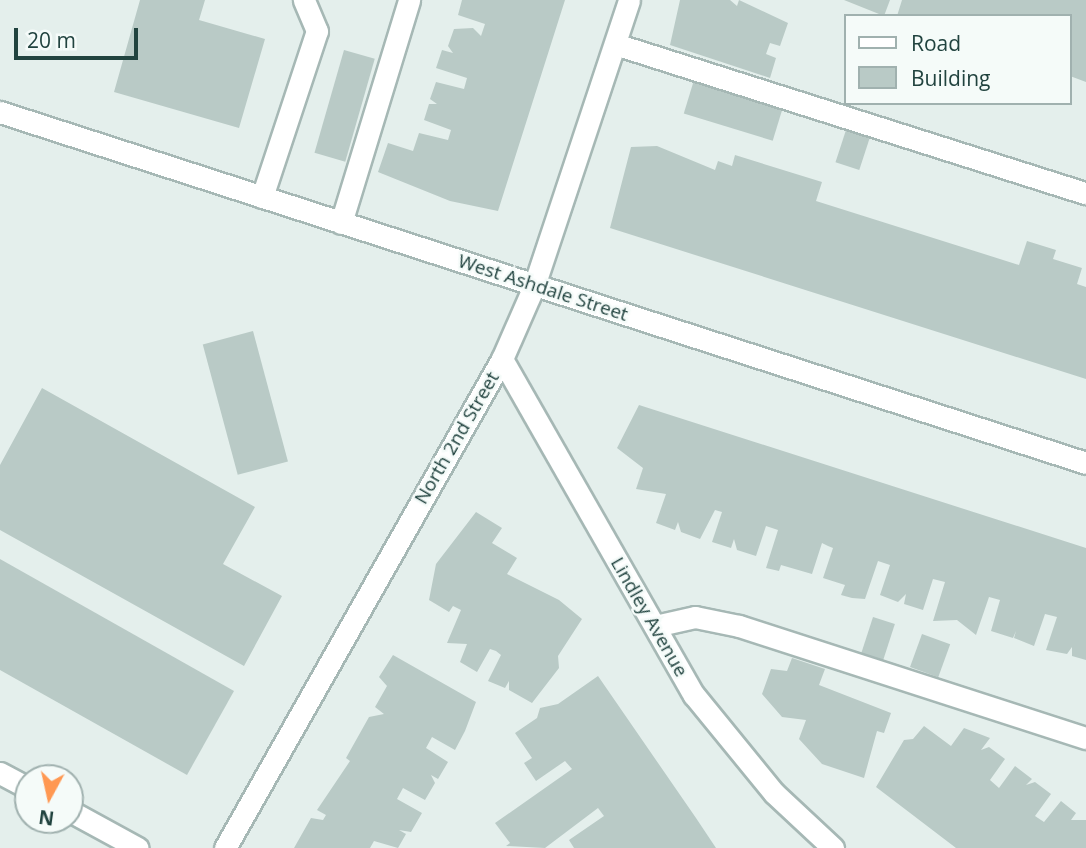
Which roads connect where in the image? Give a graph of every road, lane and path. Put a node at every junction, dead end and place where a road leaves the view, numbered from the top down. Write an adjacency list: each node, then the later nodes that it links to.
1 (304, 0): 7 (street)
2 (410, 0): 8 (street)
3 (629, 0): 4 (street, North 2nd Street)
4 (615, 44): 6 (street); 9 (street, North 2nd Street)
5 (0, 112): 7 (street, West Ashdale Street)
6 (1086, 193)
7 (262, 197): 8 (street, West Ashdale Street)
8 (341, 223): 9 (street, West Ashdale Street)
9 (534, 286): 10 (street, North 2nd Street); 11 (street, West Ashdale Street)
10 (502, 359): 12 (street, Lindley Avenue); 16 (street, North 2nd Street)
11 (1086, 463)
12 (655, 626): 13 (street); 17 (street, Lindley Avenue)
13 (1086, 738)
14 (84, 819): 15 (street)
15 (138, 848)
16 (225, 848)
17 (833, 848)

